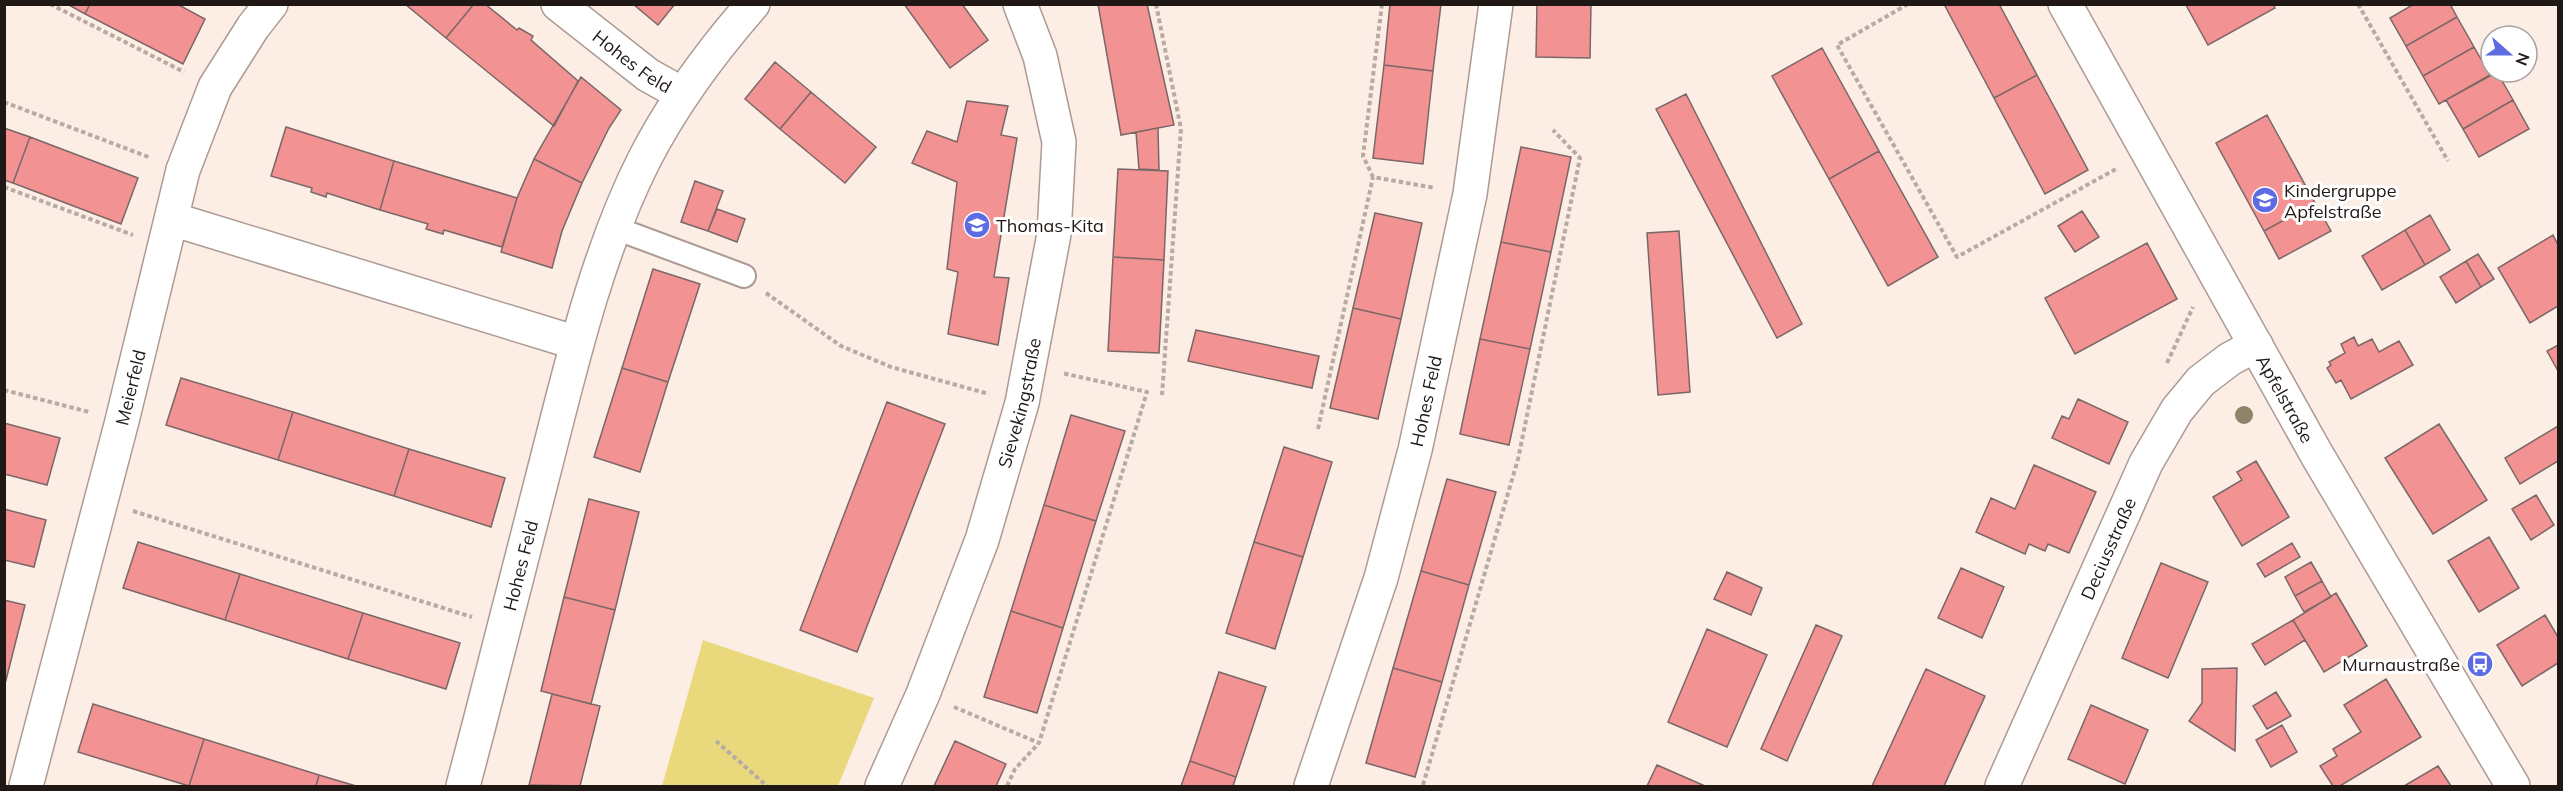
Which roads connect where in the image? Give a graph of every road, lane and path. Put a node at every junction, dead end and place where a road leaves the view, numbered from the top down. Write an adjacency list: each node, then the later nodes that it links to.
1 (50, 4): 12 (path)
2 (271, 4): 12 (street, Meierfeld)
3 (558, 4): 13 (street, Hohes Feld)
4 (753, 4): 13 (street, Hohes Feld)
5 (1020, 4): 27 (street, Sievekingstraße)
6 (1156, 4): 30 (path)
7 (1382, 4): 19 (path)
8 (1496, 4): 21 (street, Hohes Feld)
9 (1908, 4): 16 (path)
10 (2065, 4): 16 (street, Apfelstraße)
11 (2358, 4): 17 (path)
12 (215, 87): 18 (street, Meierfeld)
13 (682, 94): 22 (street, Hohes Feld)
14 (4, 102): 18 (path)
15 (1553, 130): 38 (path)
16 (2148, 151): 26 (street, Apfelstraße)
17 (2448, 161)
18 (183, 170): 23 (street, Meierfeld)
19 (1373, 177): 21 (path); 32 (path)
20 (4, 187): 23 (path)
21 (1470, 194): 44 (street, Hohes Feld)
22 (615, 228): 24 (lane); 25 (street, Hohes Feld)
23 (168, 233): 25 (street); 31 (street, Meierfeld)
24 (744, 276): 29 (path)
25 (577, 343): 34 (street, Hohes Feld)
26 (2256, 345): 45 (street, Deciusstraße); 46 (street, Apfelstraße)
27 (1030, 366): 35 (street, Sievekingstraße); 37 (path)
28 (4, 390): 31 (path)
29 (980, 391)
30 (1162, 395)
31 (122, 421): 33 (street, Meierfeld)
32 (1318, 429)
33 (101, 501): 34 (path); 39 (street, Meierfeld)
34 (504, 627): 40 (street, Hohes Feld)
35 (923, 694): 37 (path); 42 (street, Sievekingstraße)
36 (716, 741): 41 (path)
37 (1039, 743): 43 (path)
38 (1423, 785)
39 (26, 786)
40 (463, 786)
41 (767, 786)
42 (882, 786)
43 (1007, 786)
44 (1311, 786)
45 (2002, 786)
46 (2513, 786)

